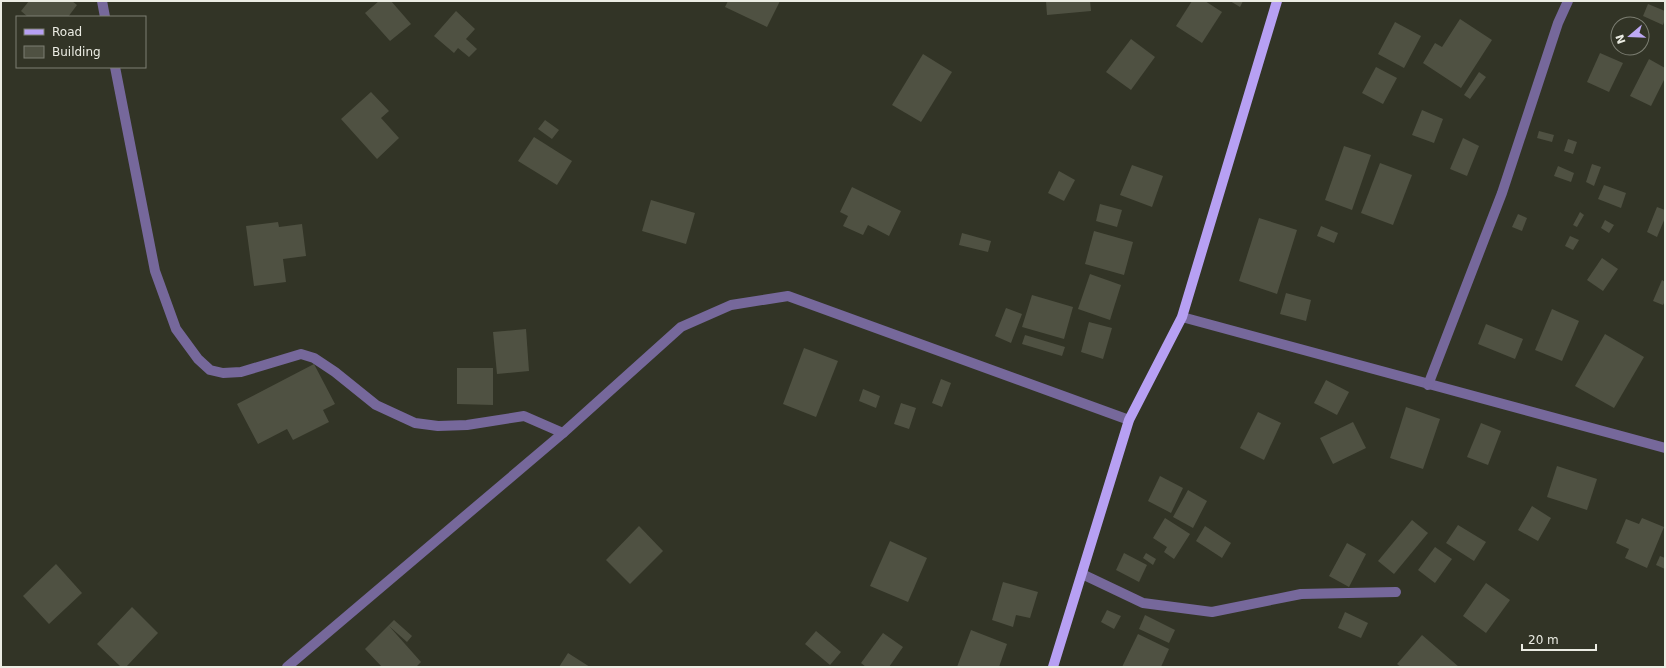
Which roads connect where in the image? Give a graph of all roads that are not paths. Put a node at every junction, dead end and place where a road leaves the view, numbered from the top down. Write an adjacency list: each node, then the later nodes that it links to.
1 (102, 1): 4 (street)
2 (1276, 1): 6 (main road)
3 (1568, 1): 7 (street)
4 (105, 16)
5 (115, 68): 9 (street)
6 (1182, 317): 7 (street); 8 (main road)
7 (1428, 385): 10 (street)
8 (1129, 420): 9 (street); 11 (main road)
9 (563, 433): 13 (street)
10 (1665, 448)
11 (1082, 574): 12 (street); 14 (main road)
12 (1396, 592)
13 (287, 667)
14 (1053, 667)

